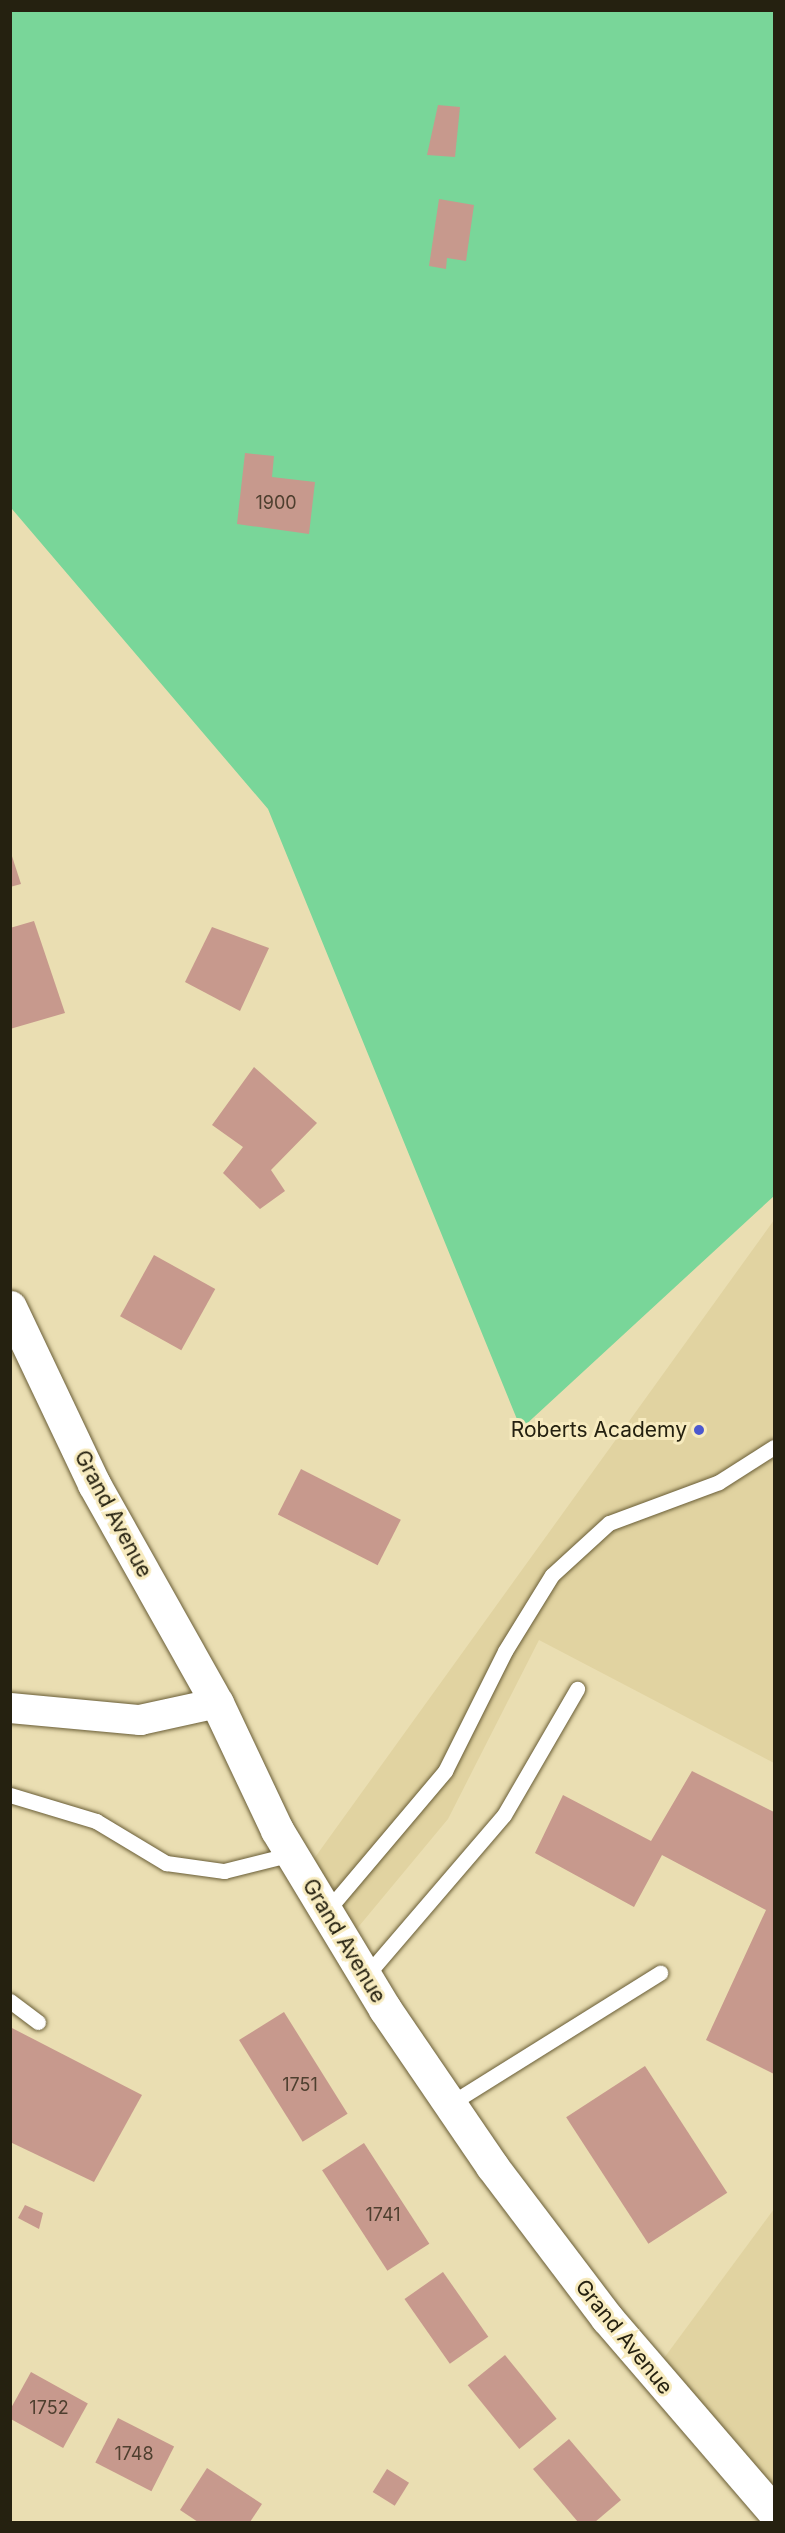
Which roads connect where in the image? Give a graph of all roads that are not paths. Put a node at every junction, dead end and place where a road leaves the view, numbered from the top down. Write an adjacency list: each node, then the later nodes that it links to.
1 (10, 1307): 4 (street, Grand Avenue)
2 (774, 1447): 8 (lane)
3 (577, 1689): 10 (lane)
4 (217, 1703): 5 (street); 7 (street, Grand Avenue)
5 (10, 1708)
6 (10, 1795): 7 (lane)
7 (292, 1854): 8 (street, Grand Avenue)
8 (326, 1912): 10 (street, Grand Avenue)
9 (660, 1973): 13 (lane)
10 (366, 1977): 13 (street, Grand Avenue)
11 (10, 2001): 12 (lane)
12 (38, 2022)
13 (450, 2104): 14 (street, Grand Avenue)
14 (774, 2512)

